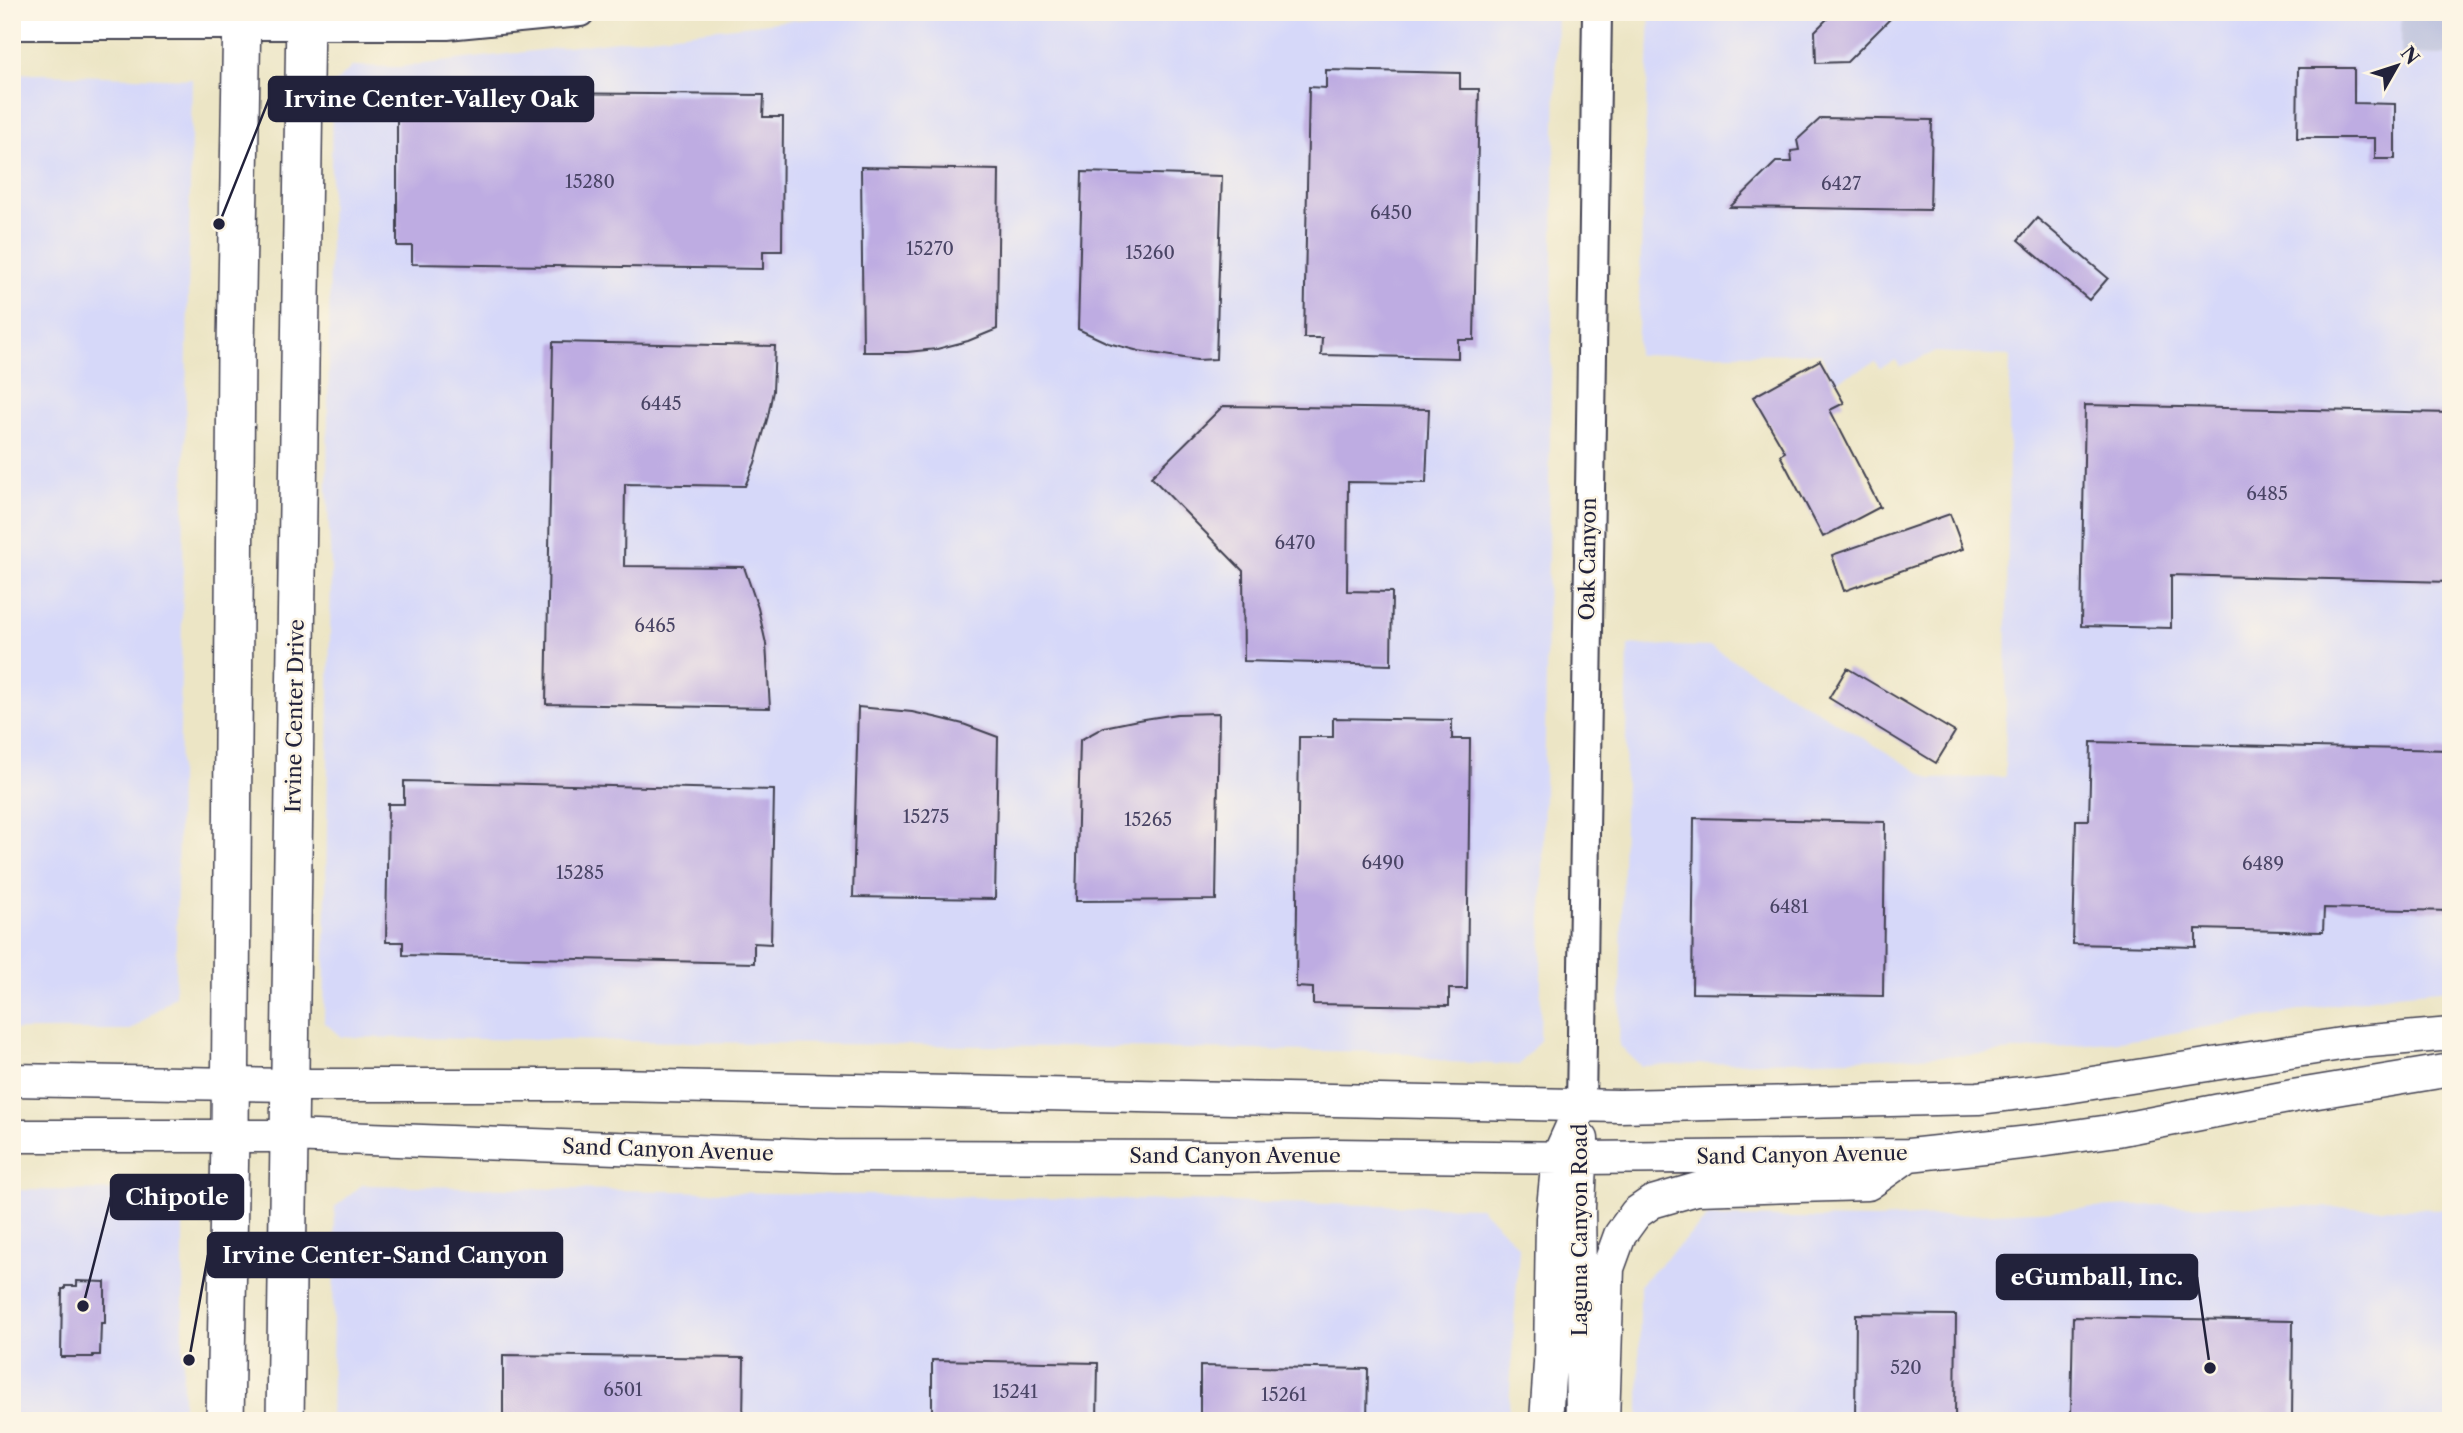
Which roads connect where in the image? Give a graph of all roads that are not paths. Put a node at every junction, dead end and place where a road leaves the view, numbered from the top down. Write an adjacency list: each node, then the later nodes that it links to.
1 (580, 12): 4 (street)
2 (1597, 12): 11 (street, Oak Canyon)
3 (242, 18): 4 (street); 5 (street); 9 (main road)
4 (305, 18): 10 (main road, Irvine Center Drive)
5 (12, 25)
6 (2451, 1034): 11 (main road)
7 (2451, 1070): 15 (main road, Sand Canyon Avenue)
8 (12, 1080): 9 (main road)
9 (230, 1084): 10 (main road); 13 (main road)
10 (290, 1084): 11 (main road); 14 (main road, Irvine Center Drive)
11 (1581, 1106): 16 (main road, Laguna Canyon Road)
12 (12, 1136): 13 (main road, Sand Canyon Avenue)
13 (230, 1136): 14 (main road, Sand Canyon Avenue); 17 (main road)
14 (288, 1136): 16 (main road, Sand Canyon Avenue); 18 (main road, Irvine Center Drive)
15 (1909, 1155): 16 (main road, Sand Canyon Avenue); 21 (main road)
16 (1570, 1157): 19 (main road, Laguna Canyon Road); 20 (main road, Laguna Canyon Road)
17 (225, 1421)
18 (285, 1421)
19 (1546, 1421)
20 (1582, 1421)
21 (1603, 1421)

